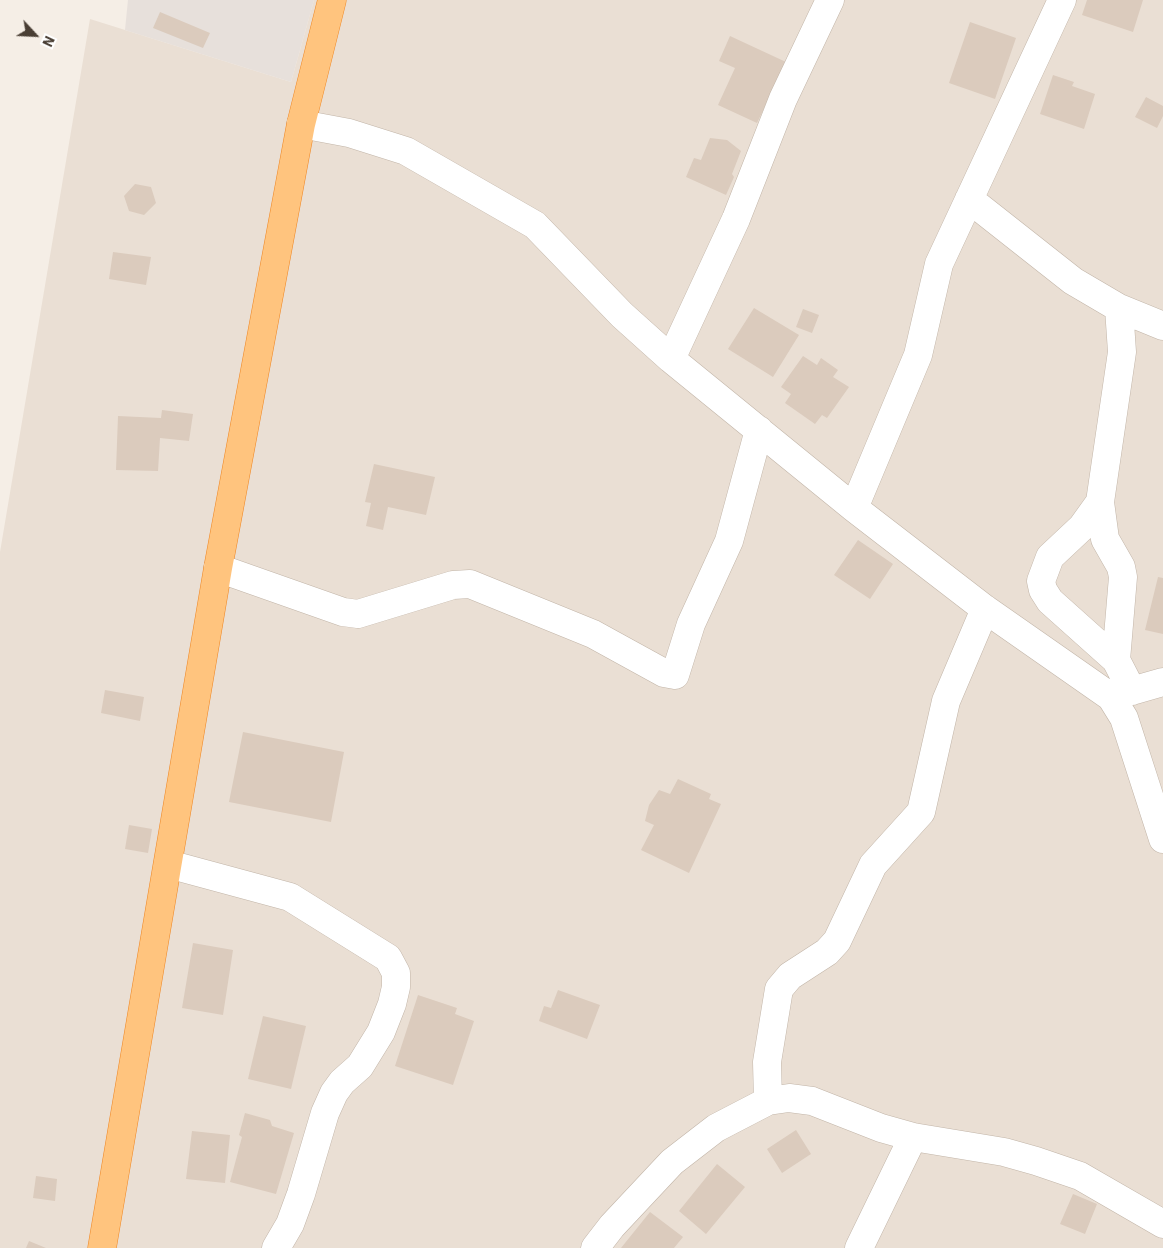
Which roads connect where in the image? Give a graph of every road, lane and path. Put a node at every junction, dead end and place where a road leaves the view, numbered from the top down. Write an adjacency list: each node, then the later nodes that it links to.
1 (332, 0): 4 (highway)
2 (830, 0): 8 (street)
3 (1062, 0): 5 (street)
4 (301, 124): 8 (street); 12 (highway)
5 (969, 199): 6 (street); 11 (street)
6 (1119, 308): 7 (street); 10 (street)
7 (1163, 326)
8 (671, 359): 9 (street)
9 (759, 430): 11 (street); 12 (street)
10 (1100, 502): 14 (street); 14 (street)
11 (854, 508): 13 (street)
12 (218, 568): 18 (highway)
13 (985, 609): 16 (street); 19 (street)
14 (1116, 660): 16 (street)
15 (1163, 682): 16 (street)
16 (1122, 694): 17 (street)
17 (1163, 839)
18 (168, 864): 22 (highway); 23 (street)
19 (768, 1101): 20 (street); 24 (street)
20 (913, 1137): 21 (street); 25 (street)
21 (1163, 1224)
22 (102, 1248)
23 (276, 1248)
24 (595, 1248)
25 (859, 1248)

